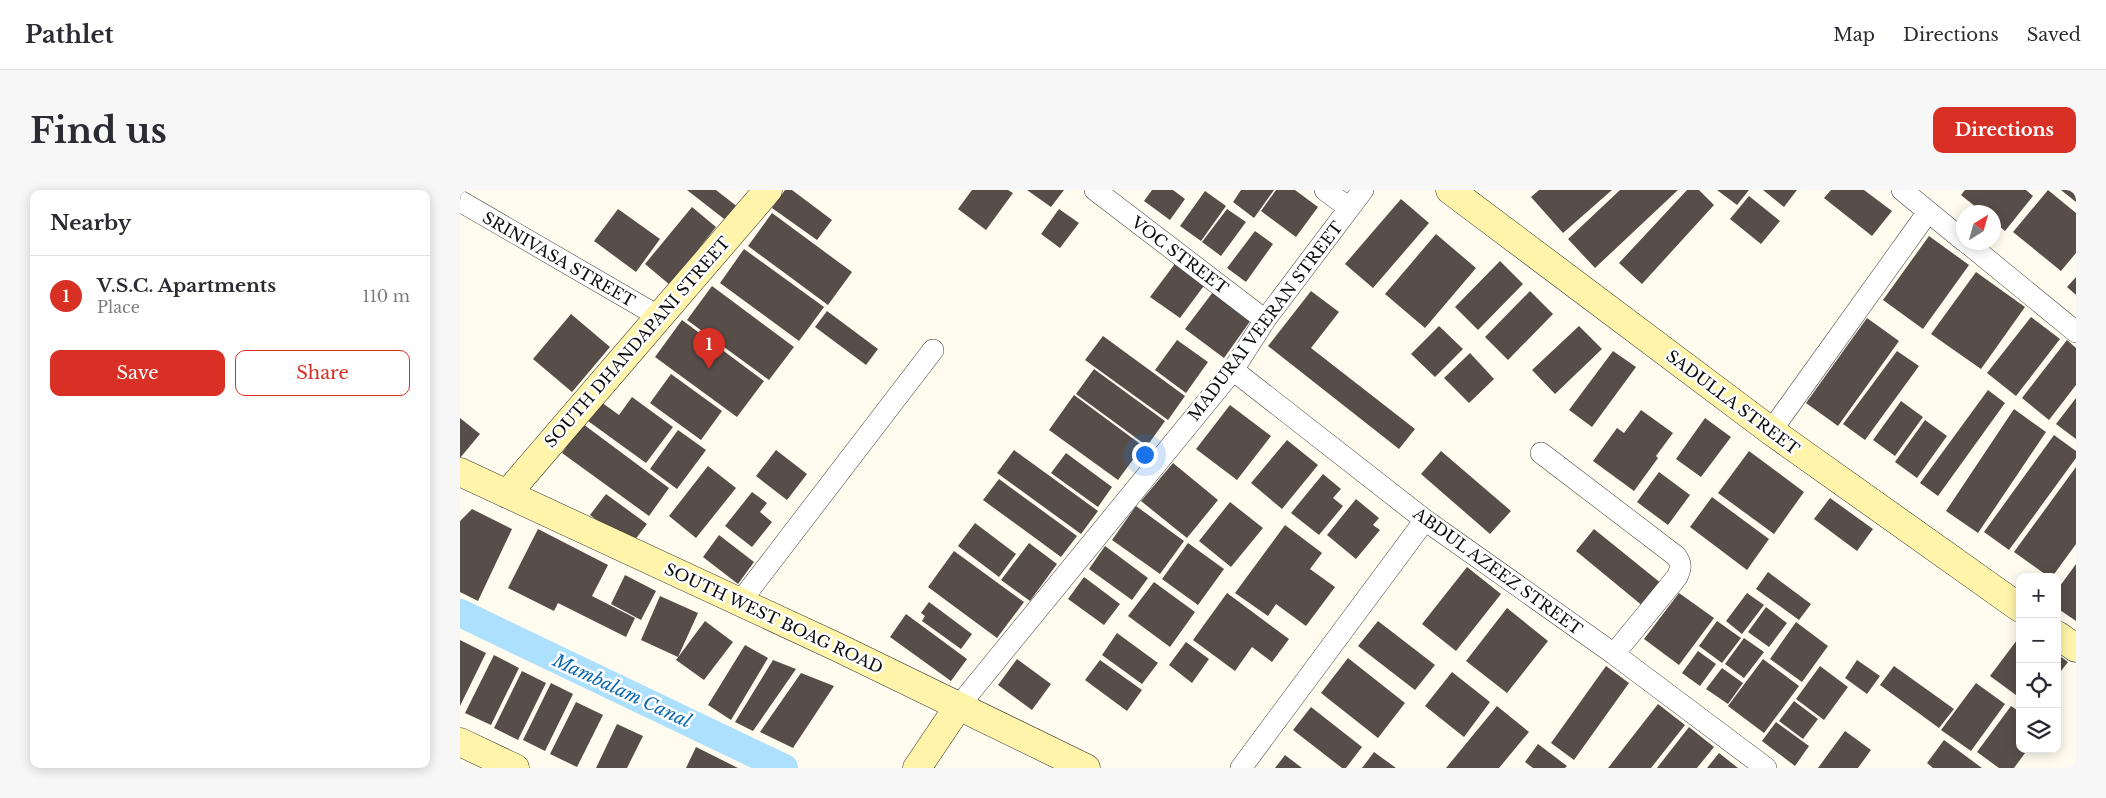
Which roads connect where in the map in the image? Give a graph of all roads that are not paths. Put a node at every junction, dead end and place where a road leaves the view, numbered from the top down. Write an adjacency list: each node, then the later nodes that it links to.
1 (768, 190): 12 (street, SOUTH DHANDAPANI STREET)
2 (1095, 190): 13 (street, VOC STREET)
3 (1325, 190): 8 (street)
4 (1363, 190): 8 (street, MADURAI VEERAN STREET)
5 (1450, 190): 17 (street, SADULLA STREET)
6 (1902, 190): 9 (street)
7 (460, 201): 12 (street, SRINIVASA STREET)
8 (1349, 208): 13 (street, MADURAI VEERAN STREET)
9 (1928, 212): 10 (street); 17 (street)
10 (1956, 235)
11 (1974, 250): 14 (street)
12 (658, 316): 20 (street, SOUTH DHANDAPANI STREET)
13 (1265, 320): 16 (street, MADURAI VEERAN STREET)
14 (2076, 332)
15 (933, 350): 22 (street)
16 (1233, 370): 21 (street, ABDUL AZEEZ STREET); 27 (street, MADURAI VEERAN STREET)
17 (1771, 431): 23 (street, SADULLA STREET)
18 (1541, 453): 26 (street)
19 (460, 472): 20 (street, SOUTH WEST BOAG ROAD)
20 (507, 494): 22 (street, SOUTH WEST BOAG ROAD)
21 (1425, 520): 26 (street, ABDUL AZEEZ STREET); 32 (street)
22 (740, 602): 27 (street, SOUTH WEST BOAG ROAD)
23 (2016, 605)
24 (2061, 637): 25 (street)
25 (2076, 648)
26 (1614, 654): 33 (street, ABDUL AZEEZ STREET)
27 (958, 707): 30 (street); 31 (street, SOUTH WEST BOAG ROAD)
28 (460, 742): 29 (street)
29 (515, 768)
30 (917, 768)
31 (1086, 768)
32 (1240, 768)
33 (1766, 768)

